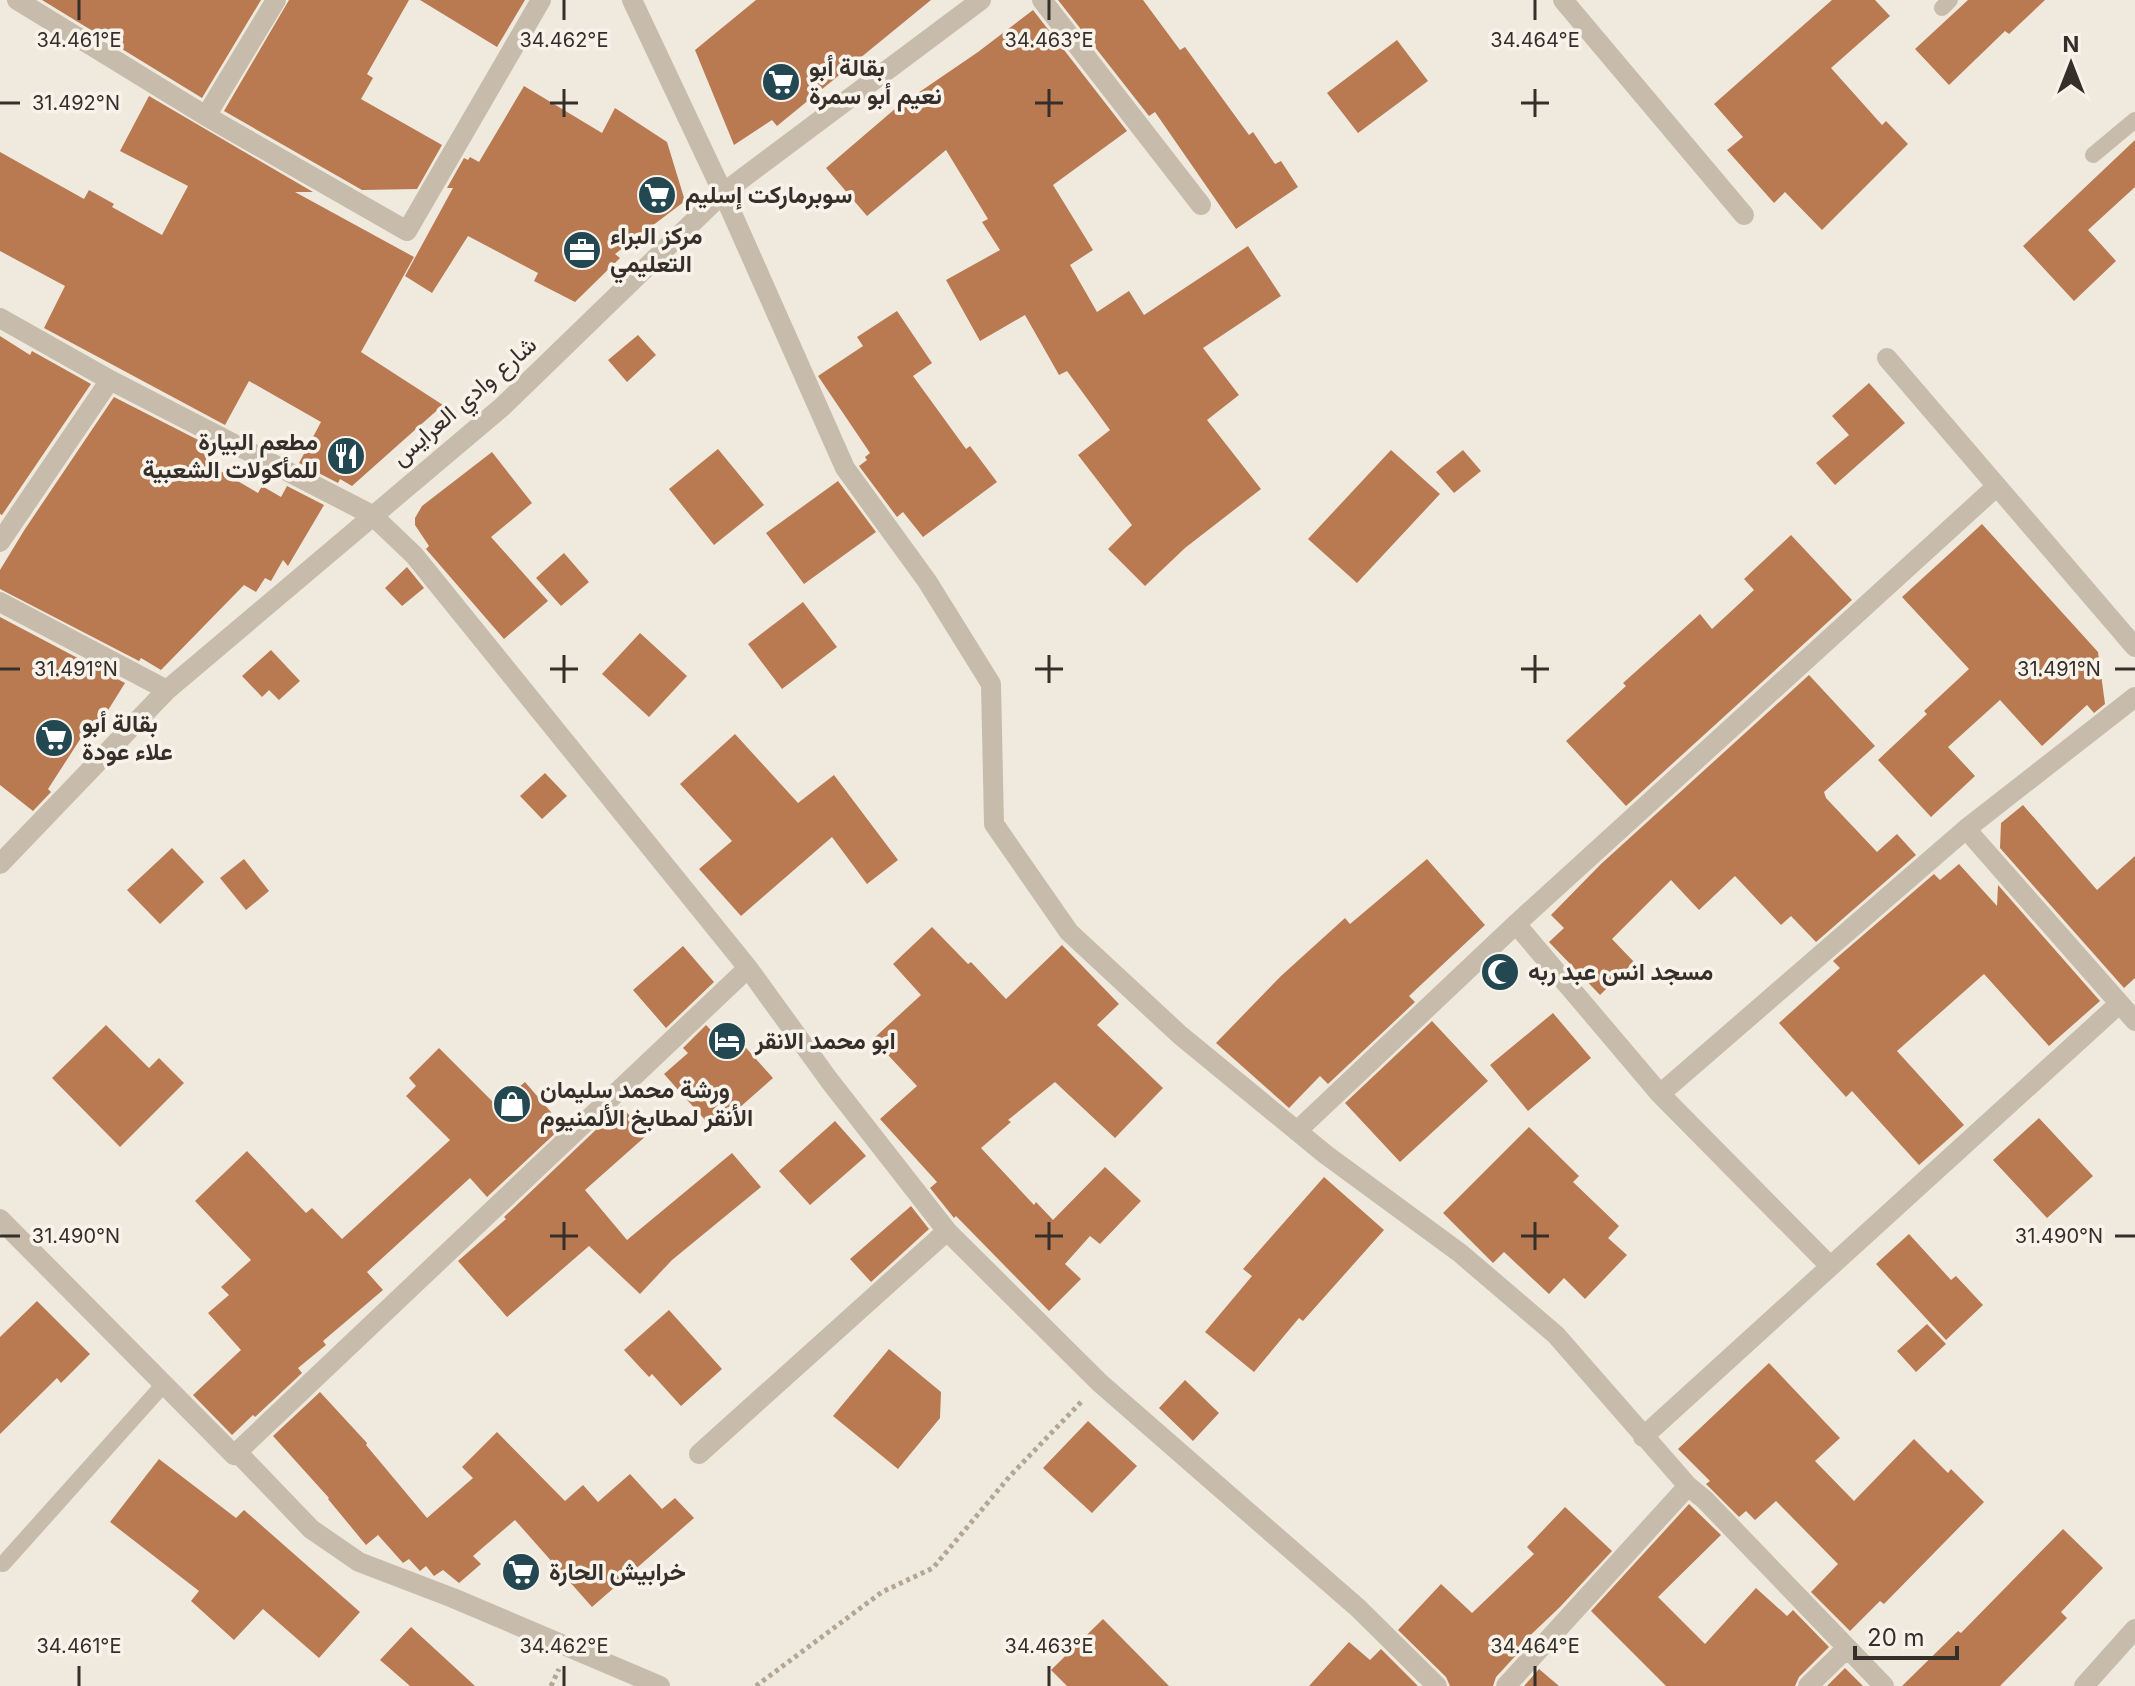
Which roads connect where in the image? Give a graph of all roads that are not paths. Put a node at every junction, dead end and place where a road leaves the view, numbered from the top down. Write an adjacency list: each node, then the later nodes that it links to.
1 (276, 0): 8 (street)
2 (541, 0): 8 (street)
3 (632, 0): 11 (street)
4 (981, 0): 11 (street, شارع وادي العرايس)
5 (1042, 0): 12 (street)
6 (1563, 0): 13 (street)
7 (25, 2): 8 (street)
8 (206, 116)
9 (2135, 120): 10 (lane)
10 (2093, 155)
11 (723, 193): 18 (street, شارع وادي العرايس); 31 (street)
12 (1201, 205)
13 (1744, 215)
14 (0, 318): 16 (street)
15 (1887, 358): 17 (street)
16 (110, 380): 18 (street); 19 (street)
17 (1997, 486): 21 (street); 26 (street)
18 (372, 515): 22 (street, شارع وادي العرايس); 27 (street)
19 (0, 542)
20 (0, 602): 22 (street)
21 (2135, 647)
22 (167, 690): 25 (street, شارع وادي العرايس)
23 (2135, 697): 24 (street)
24 (1966, 829): 28 (street); 30 (street)
25 (0, 864)
26 (1516, 924): 30 (street); 31 (street)
27 (748, 968): 33 (street); 38 (street)
28 (2119, 1004): 29 (street); 34 (street)
29 (2135, 1021)
30 (1660, 1094): 34 (street)
31 (1298, 1130): 36 (street)
32 (0, 1219): 35 (street)
33 (947, 1231): 37 (street); 44 (street)
34 (1830, 1266): 36 (street)
35 (164, 1384): 38 (street); 40 (lane)
36 (1643, 1437): 39 (street)
37 (699, 1454)
38 (234, 1455): 43 (street)
39 (1688, 1486): 42 (street); 45 (street)
40 (3, 1564)
41 (2135, 1629): 48 (street)
42 (1847, 1648): 46 (street); 47 (street)
43 (660, 1686)
44 (1437, 1686)
45 (1506, 1686)
46 (1808, 1686)
47 (1884, 1686)
48 (2084, 1686)

